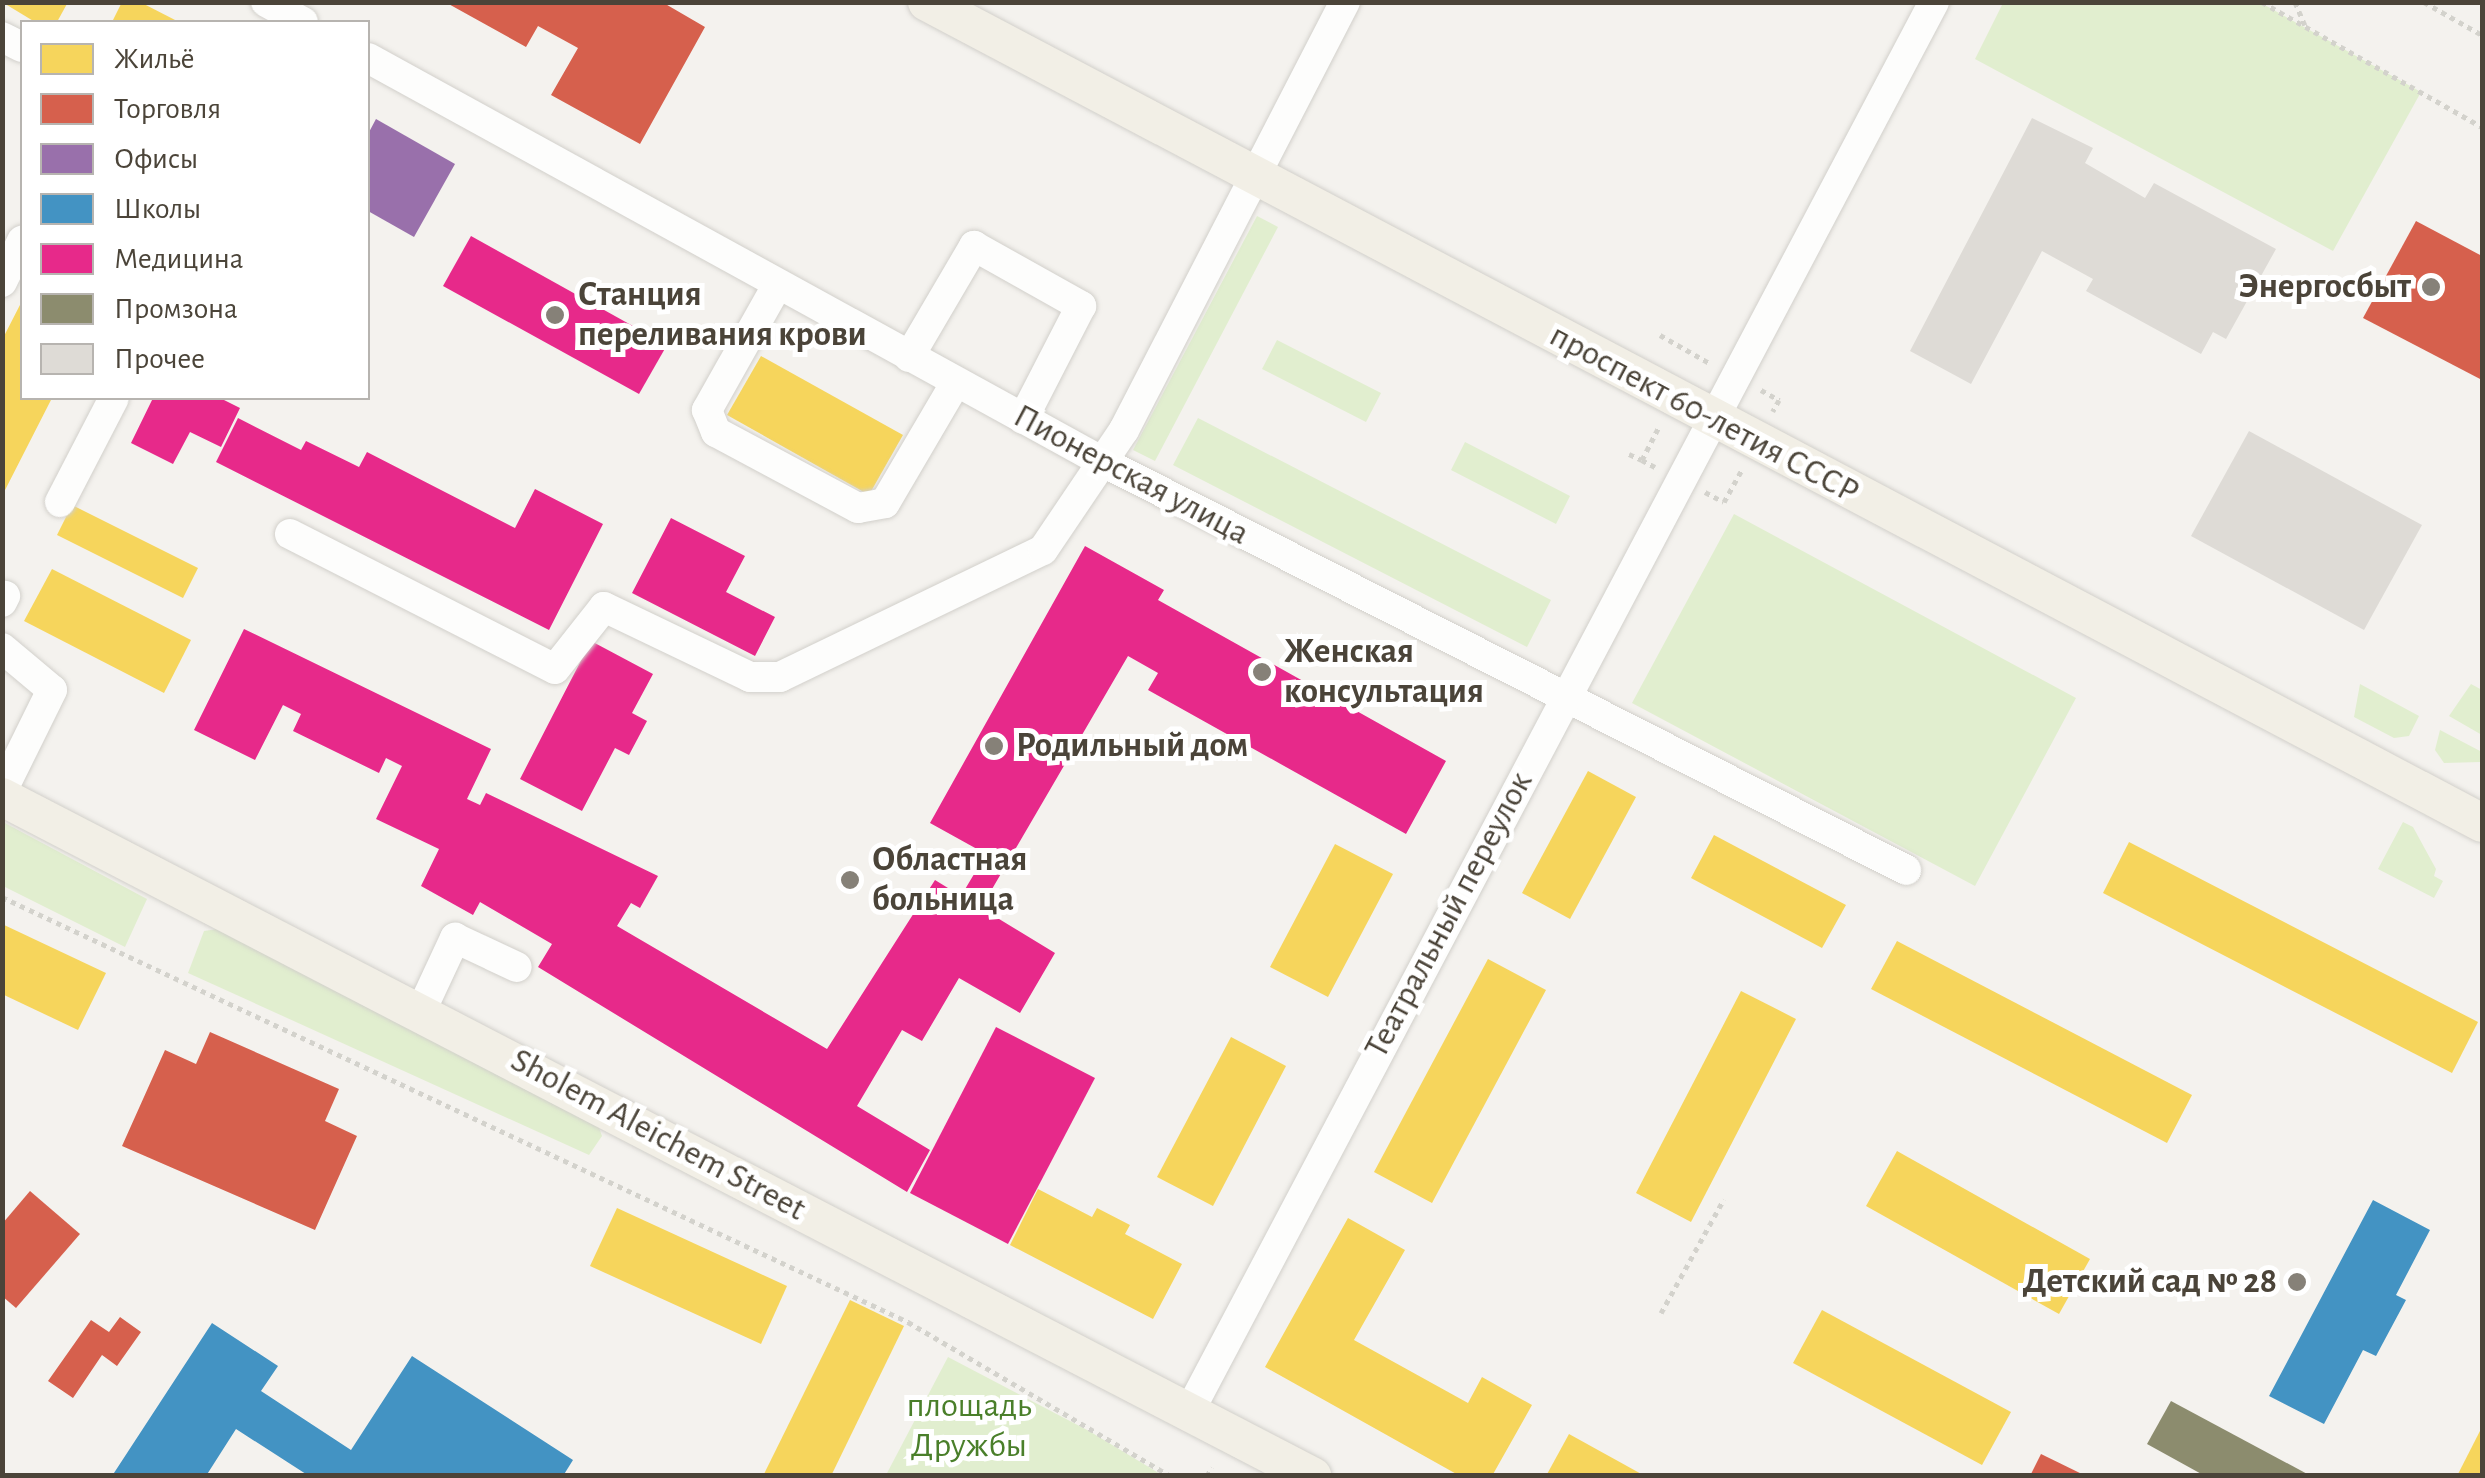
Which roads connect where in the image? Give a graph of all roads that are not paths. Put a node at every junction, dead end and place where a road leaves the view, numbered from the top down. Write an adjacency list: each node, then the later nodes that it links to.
1 (266, 2): 5 (street)
2 (927, 2): 7 (main road, проспект 60-летия СССР)
3 (1344, 2): 7 (street)
4 (1934, 2): 15 (street, Театральный переулок)
5 (299, 20)
6 (370, 59): 10 (street, Пионерская улица)
7 (1254, 177): 15 (main road, проспект 60-летия СССР); 16 (street)
8 (20, 245): 9 (street)
9 (2, 282)
10 (778, 284): 11 (street, Пионерская улица); 12 (street)
11 (910, 357): 12 (street, Пионерская улица); 14 (street)
12 (956, 382): 14 (street, Пионерская улица)
13 (113, 400): 17 (street)
14 (1023, 419): 16 (street, Пионерская улица)
15 (1716, 421): 20 (street, Театральный переулок); 22 (main road, проспект 60-летия СССР)
16 (1101, 461): 18 (street); 20 (street, Пионерская улица)
17 (60, 502)
18 (290, 534)
19 (2, 648): 21 (street)
20 (1562, 698): 23 (street, Пионерская улица); 26 (street, Театральный переулок)
21 (2, 794): 25 (main road, Sholem Aleichem Street)
22 (2482, 823)
23 (1906, 870)
24 (506, 951): 25 (street)
25 (421, 1012): 26 (main road, Sholem Aleichem Street)
26 (1189, 1412): 27 (main road, Sholem Aleichem Street)
27 (1312, 1476)

